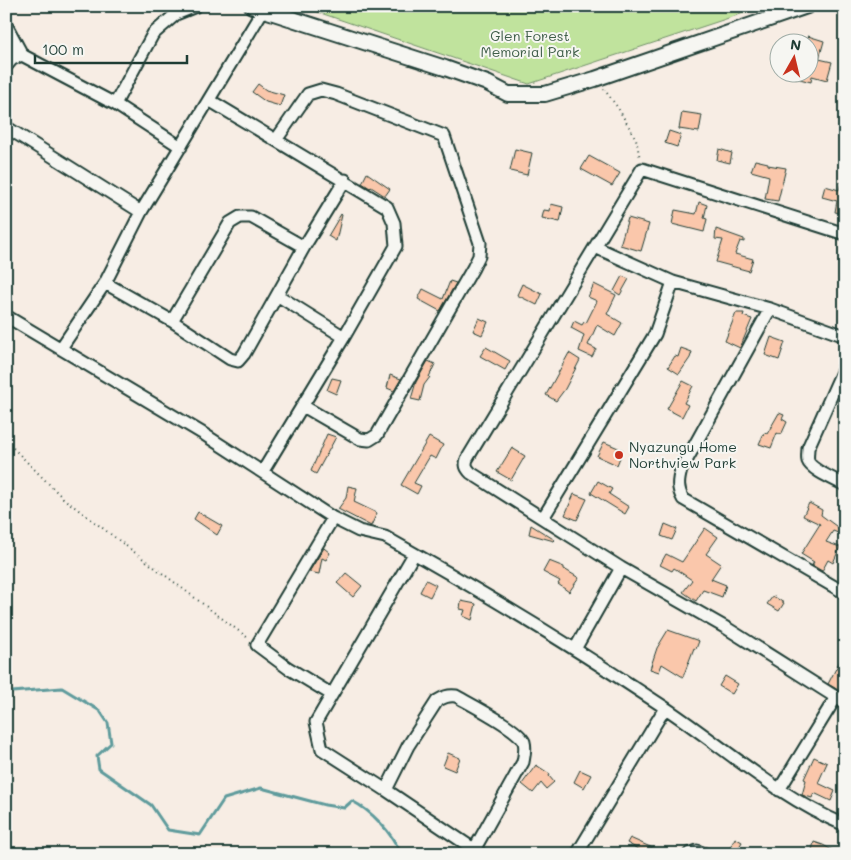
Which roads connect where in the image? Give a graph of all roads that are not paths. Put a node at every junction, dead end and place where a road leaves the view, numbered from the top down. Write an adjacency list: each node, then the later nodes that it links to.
1 (196, 6): 8 (street)
2 (807, 6): 3 (street)
3 (257, 8): 7 (street)
4 (6, 28): 5 (street)
5 (20, 54): 6 (street); 8 (street)
6 (6, 64)
7 (209, 100): 10 (street); 11 (street)
8 (115, 104): 11 (street)
9 (6, 128): 13 (street)
10 (276, 140): 12 (street); 27 (street)
11 (181, 147): 13 (street)
12 (345, 180): 15 (street); 24 (street)
13 (141, 212): 18 (street)
14 (845, 234): 16 (street)
15 (304, 247): 19 (street); 22 (street)
16 (595, 247): 17 (street); 31 (street)
17 (673, 282): 20 (street); 31 (street)
18 (105, 283): 22 (street); 25 (street)
19 (278, 296): 22 (street); 24 (street)
20 (770, 309): 23 (street); 34 (street)
21 (6, 316): 25 (street)
22 (172, 321)
23 (845, 336)
24 (344, 337): 27 (street)
25 (61, 348): 28 (street)
26 (845, 365): 29 (street)
27 (303, 406): 28 (street)
28 (263, 471): 30 (street)
29 (845, 485)
30 (333, 518): 32 (street); 36 (street)
31 (543, 518): 33 (street)
32 (414, 554): 35 (street); 36 (street)
33 (621, 568): 35 (street); 37 (street)
34 (845, 593)
35 (574, 649): 38 (street)
36 (331, 694): 39 (street)
37 (840, 700): 40 (street)
38 (665, 708): 40 (street); 43 (street)
39 (386, 790): 42 (street); 42 (street)
40 (780, 790): 41 (street)
41 (845, 825)
42 (478, 852)
43 (577, 854)
44 (689, 854): 45 (street)
45 (705, 854)

